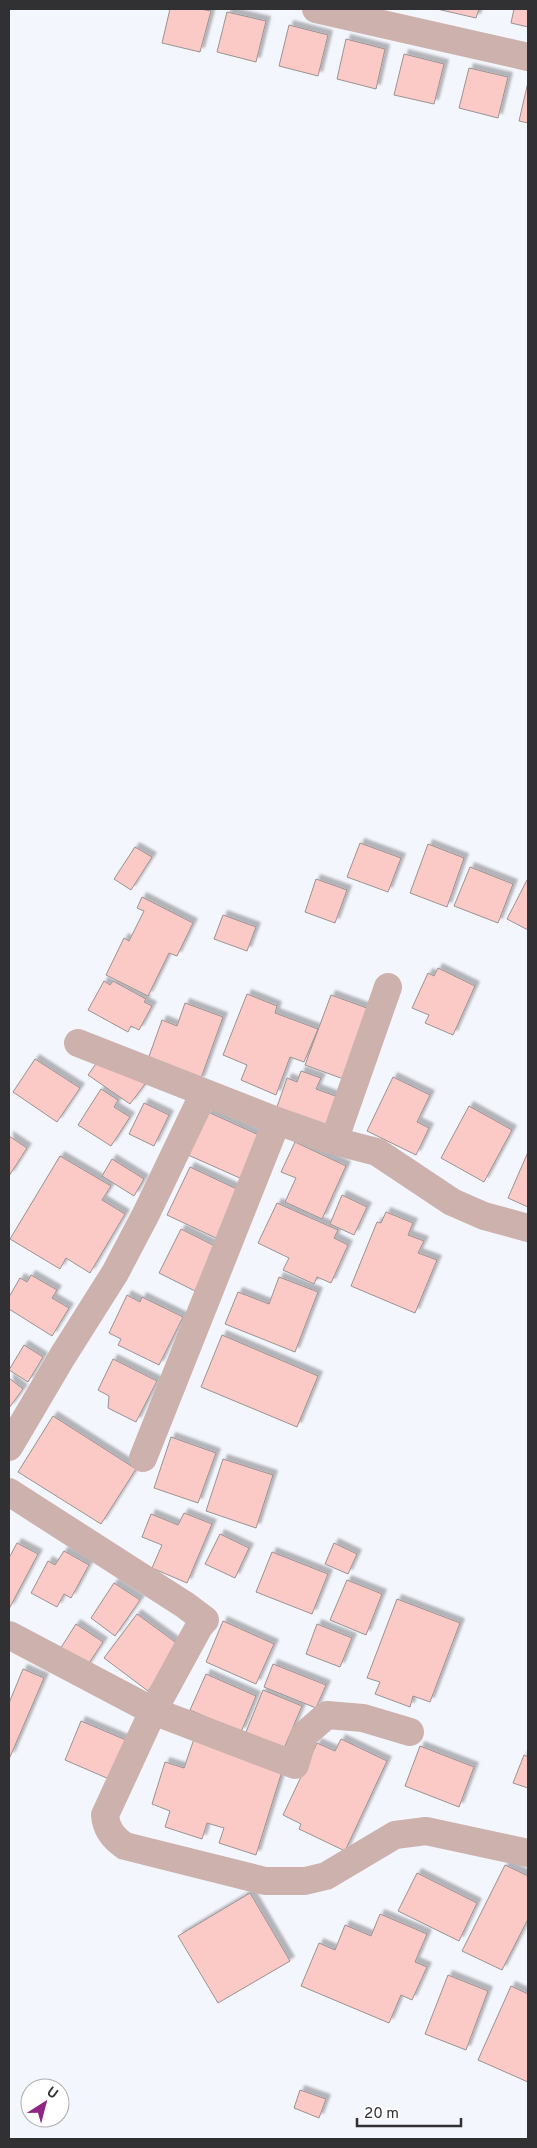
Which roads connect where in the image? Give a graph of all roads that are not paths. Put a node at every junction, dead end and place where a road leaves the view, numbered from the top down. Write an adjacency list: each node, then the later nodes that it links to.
1 (316, 9): 2 (street)
2 (528, 57)
3 (388, 986): 7 (street)
4 (78, 1043): 5 (street)
5 (204, 1093): 6 (street); 9 (street)
6 (276, 1121): 7 (street); 10 (street)
7 (334, 1141): 8 (street)
8 (528, 1228)
9 (9, 1447)
10 (143, 1458)
11 (9, 1492): 13 (street)
12 (9, 1635): 13 (street)
13 (153, 1711): 14 (street); 15 (street)
14 (410, 1732)
15 (528, 1853)

